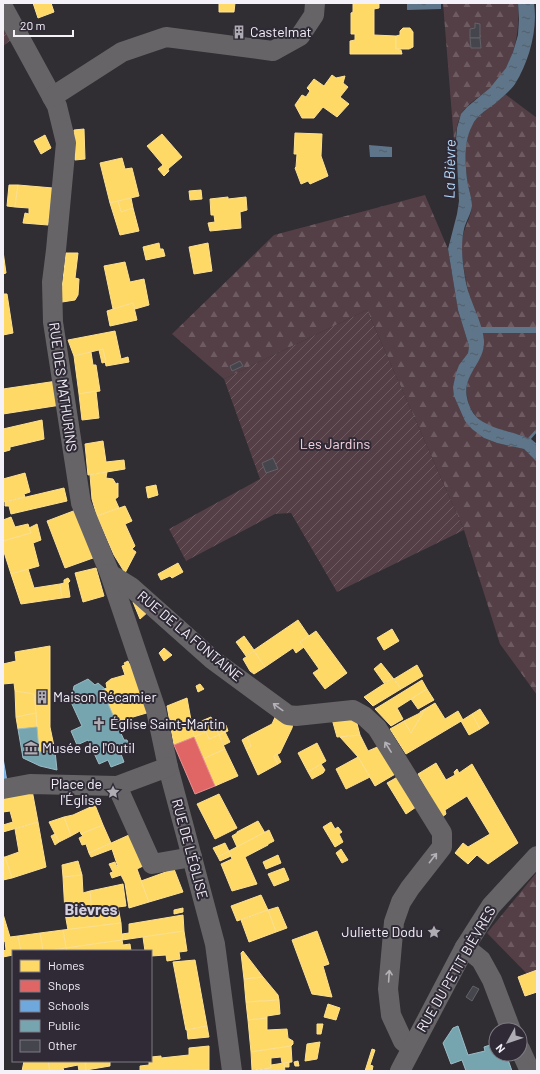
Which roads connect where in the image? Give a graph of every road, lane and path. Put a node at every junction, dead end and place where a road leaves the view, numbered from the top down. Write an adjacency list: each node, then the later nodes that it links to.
1 (315, 3): 3 (street)
2 (3, 7): 3 (street, RUE DES MATHURINS)
3 (52, 97): 4 (street, RUE DES MATHURINS)
4 (110, 574): 5 (street, RUE DES MATHURINS); 12 (street, RUE DE LA FONTAINE, one-way to 4)
5 (168, 767): 6 (street); 9 (street, RUE DE L'ÉGLISE)
6 (117, 786): 7 (street); 9 (street)
7 (3, 789)
8 (537, 856): 10 (street, RUE DU PETIT BIÈVRES)
9 (192, 857): 13 (street, RUE DE L'ÉGLISE)
10 (465, 947): 11 (street); 12 (street, RUE DU PETIT BIÈVRES)
11 (508, 1022)
12 (412, 1048): 14 (street, RUE DU PETIT BIÈVRES)
13 (232, 1071)
14 (400, 1071)

